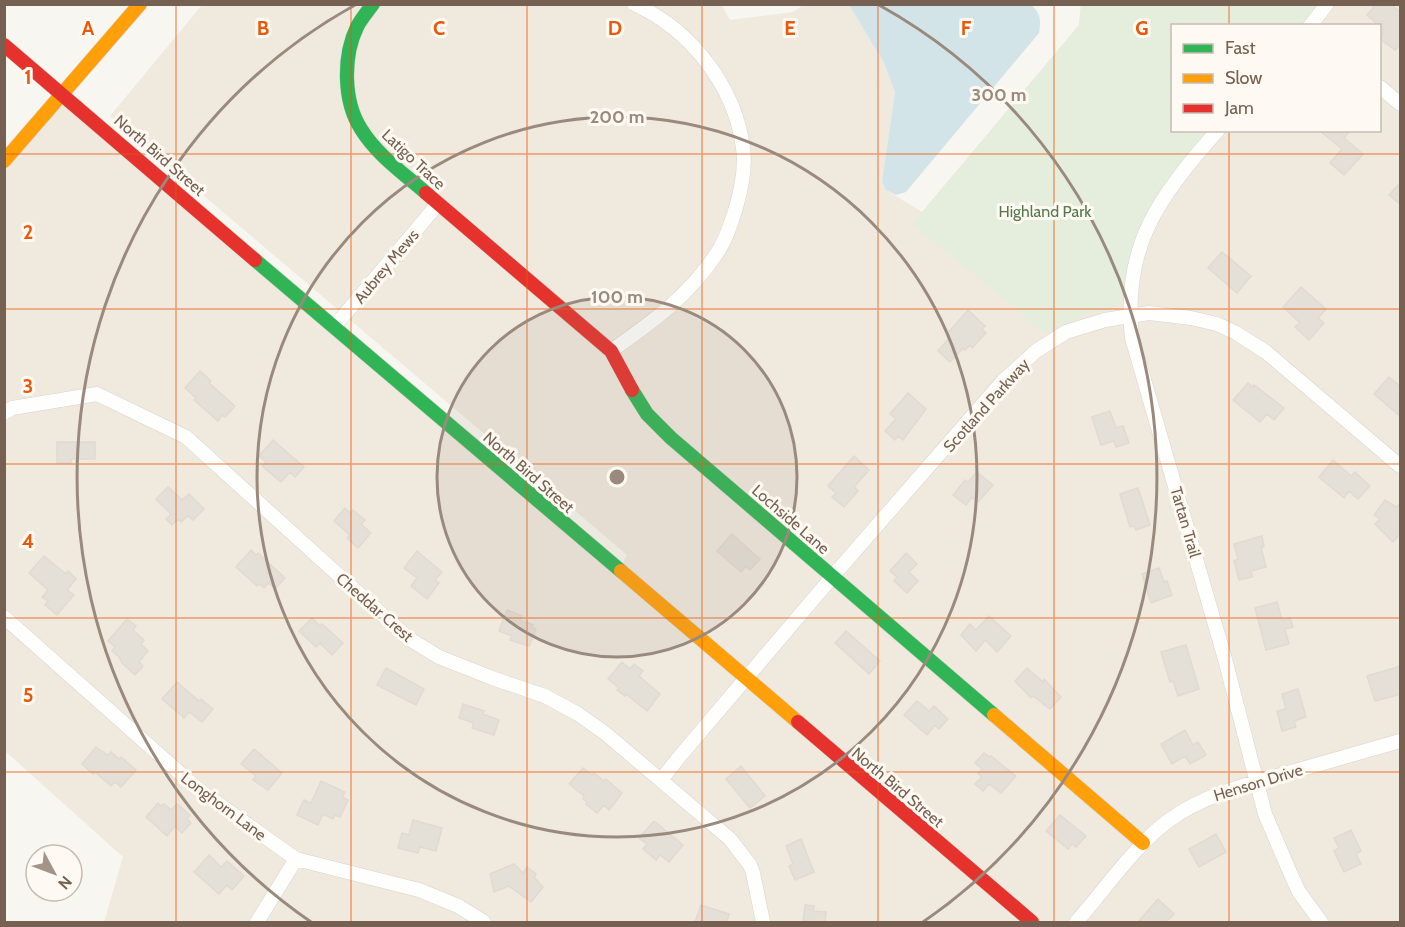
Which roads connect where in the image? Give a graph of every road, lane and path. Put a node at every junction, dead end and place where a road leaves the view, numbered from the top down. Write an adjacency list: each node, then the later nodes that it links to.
1 (140, 4): 8 (street)
2 (373, 4): 12 (street, Latigo Trace)
3 (634, 4): 15 (street)
4 (1327, 4): 5 (street)
5 (1312, 24)
6 (4, 45): 8 (street, North Bird Street)
7 (1381, 88): 9 (street)
8 (62, 94): 11 (street); 14 (street, North Bird Street)
9 (1401, 104)
10 (1216, 132): 13 (street, Tartan Trail)
11 (4, 161)
12 (438, 204): 14 (street, Aubrey Mews); 15 (street, Lochside Lane)
13 (1130, 315): 17 (street, Scotland Parkway); 18 (street, Scotland Parkway); 23 (street, Tartan Trail)
14 (334, 327): 20 (street, North Bird Street)
15 (611, 351): 18 (street, Lochside Lane)
16 (4, 413): 22 (street, Cheddar Crest)
17 (1401, 466)
18 (833, 576): 20 (street, Scotland Parkway); 24 (street, Lochside Lane)
19 (4, 617): 25 (street, Longhorn Lane)
20 (745, 679): 22 (street, Scotland Parkway); 29 (street, North Bird Street)
21 (1401, 741): 23 (street, Henson Drive)
22 (661, 780): 28 (street, Cheddar Crest)
23 (1257, 780): 24 (street, Henson Drive); 31 (street, Tartan Trail)
24 (1143, 843): 30 (street, Henson Drive)
25 (296, 859): 26 (street); 27 (street, Longhorn Lane)
26 (256, 922)
27 (484, 922)
28 (763, 922)
29 (1032, 922)
30 (1076, 922)
31 (1321, 922)

